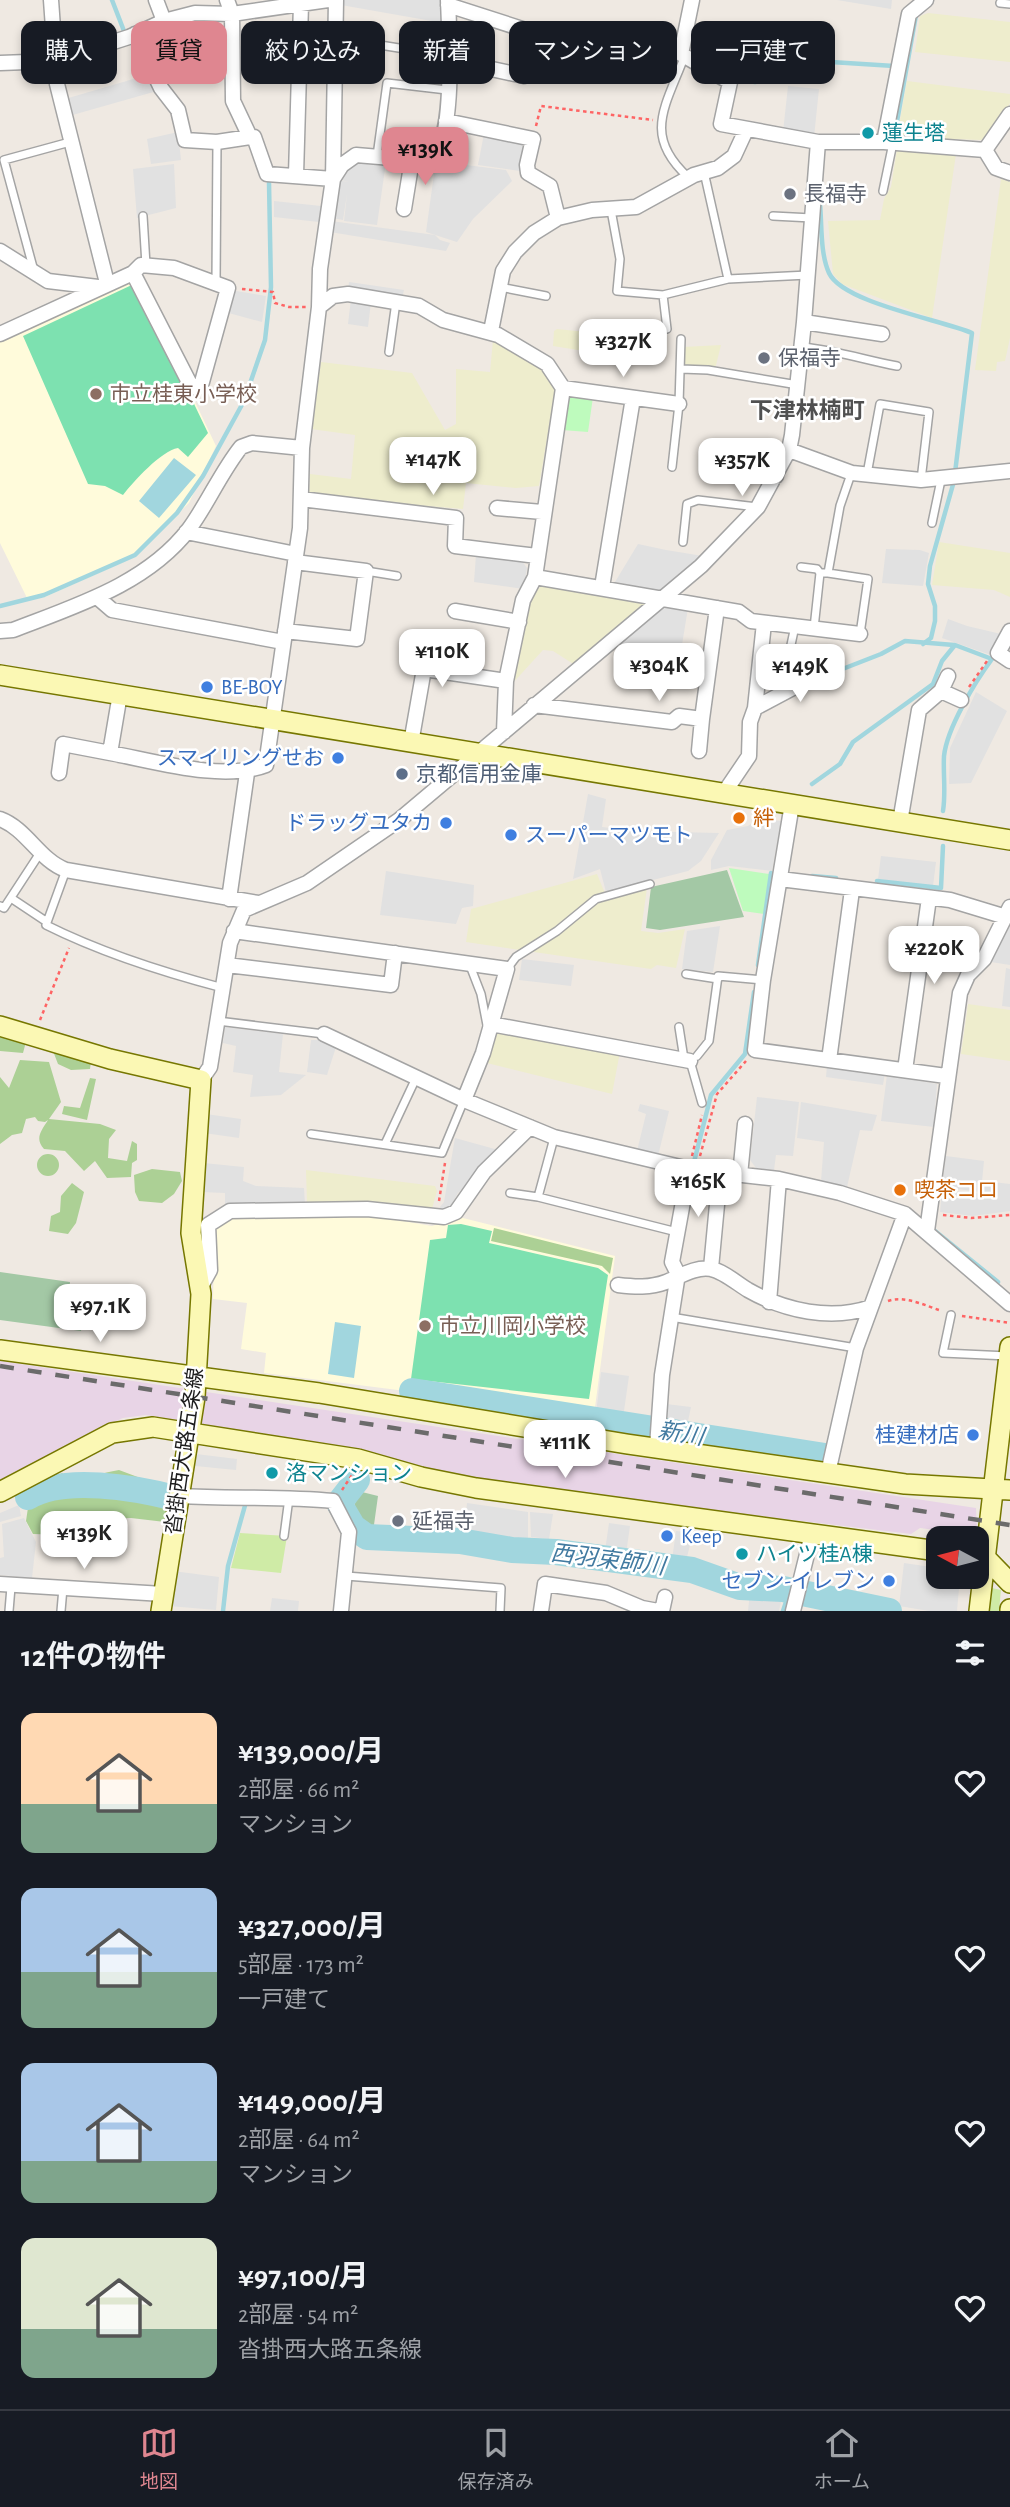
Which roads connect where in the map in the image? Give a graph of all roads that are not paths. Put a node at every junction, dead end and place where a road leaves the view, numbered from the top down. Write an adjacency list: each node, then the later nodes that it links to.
1 (51, 0): 13 (street)
2 (156, 0): 14 (street)
3 (328, 0): 9 (street)
4 (336, 0): 15 (street)
5 (692, 0): 17 (street)
6 (448, 2): 16 (street); 21 (street)
7 (1000, 3): 10 (lane)
8 (273, 4): 9 (street); 11 (street)
9 (301, 4): 41 (street)
10 (1010, 4)
11 (230, 7): 14 (street); 31 (street)
12 (919, 7): 35 (street)
13 (52, 21)
14 (164, 21)
15 (336, 21)
16 (448, 21)
17 (685, 55): 18 (street); 42 (lane)
18 (691, 59)
19 (21, 62): 20 (street)
20 (0, 63)
21 (495, 69)
22 (59, 84): 32 (street)
23 (159, 84): 33 (street)
24 (335, 84): 43 (street)
25 (447, 84): 27 (street)
26 (730, 84): 30 (street)
27 (447, 90): 29 (street); 37 (lane)
28 (1010, 114): 36 (street)
29 (446, 121): 38 (street); 49 (street)
30 (746, 130): 34 (street); 39 (street)
31 (250, 137): 33 (street); 41 (street)
32 (70, 142): 53 (lane); 56 (street)
33 (217, 142): 57 (lane)
34 (818, 142): 35 (street); 50 (street)
35 (889, 143): 36 (street); 44 (lane)
36 (985, 150): 40 (street)
37 (377, 156): 38 (street); 43 (street)
38 (412, 160): 45 (street)
39 (704, 172): 42 (street); 55 (lane)
40 (1010, 173)
41 (296, 176): 43 (street)
42 (688, 178): 46 (street)
43 (333, 179): 62 (street)
44 (883, 191)
45 (404, 209)
46 (611, 210): 49 (street); 59 (lane)
47 (143, 216): 52 (lane)
48 (773, 216): 50 (lane)
49 (558, 218): 58 (street)
50 (812, 218): 54 (street)
51 (0, 251): 53 (street)
52 (139, 269): 56 (street); 57 (street); 57 (street)
53 (34, 272): 56 (street)
54 (808, 275): 55 (lane); 63 (street)
55 (728, 279): 59 (lane)
56 (103, 285): 66 (street)
57 (222, 285)
58 (500, 287): 60 (lane); 65 (street)
59 (663, 295): 64 (lane)
60 (547, 296)
61 (397, 302): 62 (street); 65 (street); 70 (lane)
62 (319, 307): 77 (street)
63 (804, 322): 67 (street); 69 (street)
64 (667, 329)
65 (491, 331): 74 (street)
66 (0, 334)
67 (881, 334)
68 (681, 339): 72 (lane)
69 (802, 347): 71 (lane); 73 (street)
70 (389, 352)
71 (897, 366)
72 (681, 369): 73 (lane); 76 (lane)
73 (798, 385): 78 (street)
74 (563, 388): 75 (street); 90 (street)
75 (633, 398): 76 (street); 101 (street)
76 (679, 404): 80 (lane)
77 (302, 448): 87 (street); 92 (street)
78 (789, 450): 82 (street); 84 (street)
79 (711, 455): 84 (street)
80 (672, 467)
81 (1010, 471): 86 (street)
82 (852, 473): 83 (street); 98 (lane)
83 (867, 474): 85 (street); 85 (lane)
84 (776, 476): 88 (street)
85 (921, 480): 86 (street)
86 (941, 480): 91 (lane)
87 (301, 499): 94 (street); 95 (street)
88 (758, 507): 93 (lane); 103 (street)
89 (497, 508): 90 (street)
90 (542, 512): 94 (street)
91 (932, 523)
92 (186, 532): 95 (street); 102 (street)
93 (683, 542)
94 (537, 556): 100 (street)
95 (295, 558): 97 (street); 113 (street)
96 (801, 567): 98 (lane)
97 (366, 571): 99 (lane); 113 (street)
98 (824, 573): 109 (lane); 112 (lane)
99 (397, 576)
100 (535, 577): 101 (street); 106 (street)
101 (602, 587): 103 (street)
102 (97, 597): 110 (street); 113 (street)
103 (661, 597): 104 (street); 123 (street)
104 (717, 608): 107 (street); 125 (street)
105 (455, 611): 106 (street)
106 (519, 622): 119 (street)
107 (764, 623): 108 (street); 124 (street)
108 (794, 626): 109 (street); 114 (lane)
109 (814, 628): 112 (street)
110 (0, 631)
111 (1010, 631): 115 (street)
112 (860, 634)
113 (284, 636): 126 (street)
114 (788, 659)
115 (1010, 661)
116 (833, 674): 124 (street)
117 (0, 675): 121 (street)
118 (948, 676): 120 (street)
119 (506, 681): 127 (street); 128 (street)
120 (941, 691): 122 (street); 137 (street)
121 (120, 694): 126 (street); 130 (street)
122 (961, 700)
123 (534, 705): 125 (street); 127 (street)
124 (755, 708): 134 (street)
125 (702, 719): 129 (street)
126 (273, 721): 128 (street); 133 (street)
127 (504, 732): 131 (street)
128 (411, 743): 131 (street)
129 (699, 751)
130 (110, 753): 132 (street); 133 (street)
131 (480, 754): 134 (street); 147 (street)
132 (59, 773)
133 (247, 773): 146 (street)
134 (724, 793): 135 (street)
135 (792, 804): 137 (street); 141 (street)
136 (0, 819): 139 (street)
137 (900, 822): 138 (street)
138 (1010, 840)
139 (40, 853): 140 (street); 144 (lane)
140 (66, 870): 146 (street); 150 (lane)
141 (780, 879): 143 (street); 158 (street)
142 (650, 884): 155 (lane)
143 (852, 890): 145 (street); 166 (street)
144 (11, 898): 148 (lane); 150 (lane)
145 (929, 898): 149 (street); 167 (street)
146 (229, 899): 147 (street)
147 (258, 903): 151 (street)
148 (0, 906)
149 (1008, 912): 168 (street)
150 (47, 922): 159 (lane)
151 (234, 931): 152 (street); 154 (street)
152 (395, 953): 153 (street); 154 (street)
153 (469, 963): 155 (street); 163 (lane)
154 (227, 965): 159 (street)
155 (507, 969): 163 (street)
156 (686, 974): 157 (lane)
157 (718, 979): 158 (lane); 165 (lane)
158 (763, 980): 166 (street)
159 (223, 988): 160 (street)
160 (218, 1021): 164 (lane); 170 (street)
161 (0, 1026): 170 (street)
162 (679, 1027): 165 (lane)
163 (490, 1028): 165 (street); 171 (street)
164 (324, 1034): 169 (street)
165 (690, 1059): 172 (lane)
166 (829, 1060): 167 (street)
167 (905, 1070): 168 (street)
168 (947, 1076): 185 (street)
169 (416, 1077): 171 (street); 177 (lane)
170 (201, 1080): 190 (street, 沓掛西大路五条線)
171 (464, 1100): 174 (street); 177 (lane)
172 (702, 1103)
173 (745, 1124): 180 (street)
174 (530, 1127): 176 (street); 190 (street)
175 (311, 1134): 177 (lane)
176 (554, 1137): 178 (street); 183 (lane)
177 (385, 1144)
178 (693, 1170): 179 (street); 186 (street)
179 (720, 1173): 180 (street); 187 (street)
180 (740, 1175): 181 (street)
181 (779, 1179): 184 (street); 191 (street)
182 (510, 1194): 183 (lane)
183 (538, 1197): 186 (lane)
184 (905, 1214): 185 (street); 193 (street)
185 (927, 1231): 192 (street)
186 (678, 1232): 188 (street)
187 (711, 1268): 188 (street); 191 (street)
188 (678, 1275): 189 (street); 195 (street)
189 (618, 1285)
190 (200, 1288): 199 (street, 沓掛西大路五条線)
191 (769, 1302): 193 (street)
192 (1010, 1304)
193 (872, 1307): 196 (street)
194 (951, 1315): 198 (lane)
195 (671, 1317): 196 (lane); 201 (street)
196 (856, 1348): 202 (street)
197 (0, 1350): 199 (street)
198 (1009, 1352): 203 (street)
199 (195, 1378): 200 (street, 沓掛西大路五条線); 201 (street)
200 (190, 1433): 204 (street); 205 (street, 沓掛西大路五条線); 208 (street)
201 (659, 1435): 202 (street)
202 (829, 1469): 203 (street)
203 (1002, 1490): 207 (street)
204 (0, 1492)
205 (179, 1496): 206 (street); 217 (street, 沓掛西大路五条線)
206 (289, 1497): 209 (lane); 212 (street)
207 (989, 1531)
208 (812, 1534): 210 (street); 219 (street)
209 (284, 1536)
210 (926, 1549)
211 (989, 1564): 213 (street)
212 (345, 1576): 222 (street); 223 (lane)
213 (1010, 1583)
214 (5, 1586): 215 (street); 220 (lane)
215 (64, 1588): 217 (street); 221 (lane)
216 (980, 1589): 225 (street)
217 (162, 1603)
218 (662, 1606): 224 (street)
219 (794, 1607)
220 (9, 1611)
221 (61, 1611)
222 (341, 1611)
223 (500, 1611)
224 (541, 1611)
225 (979, 1611)

